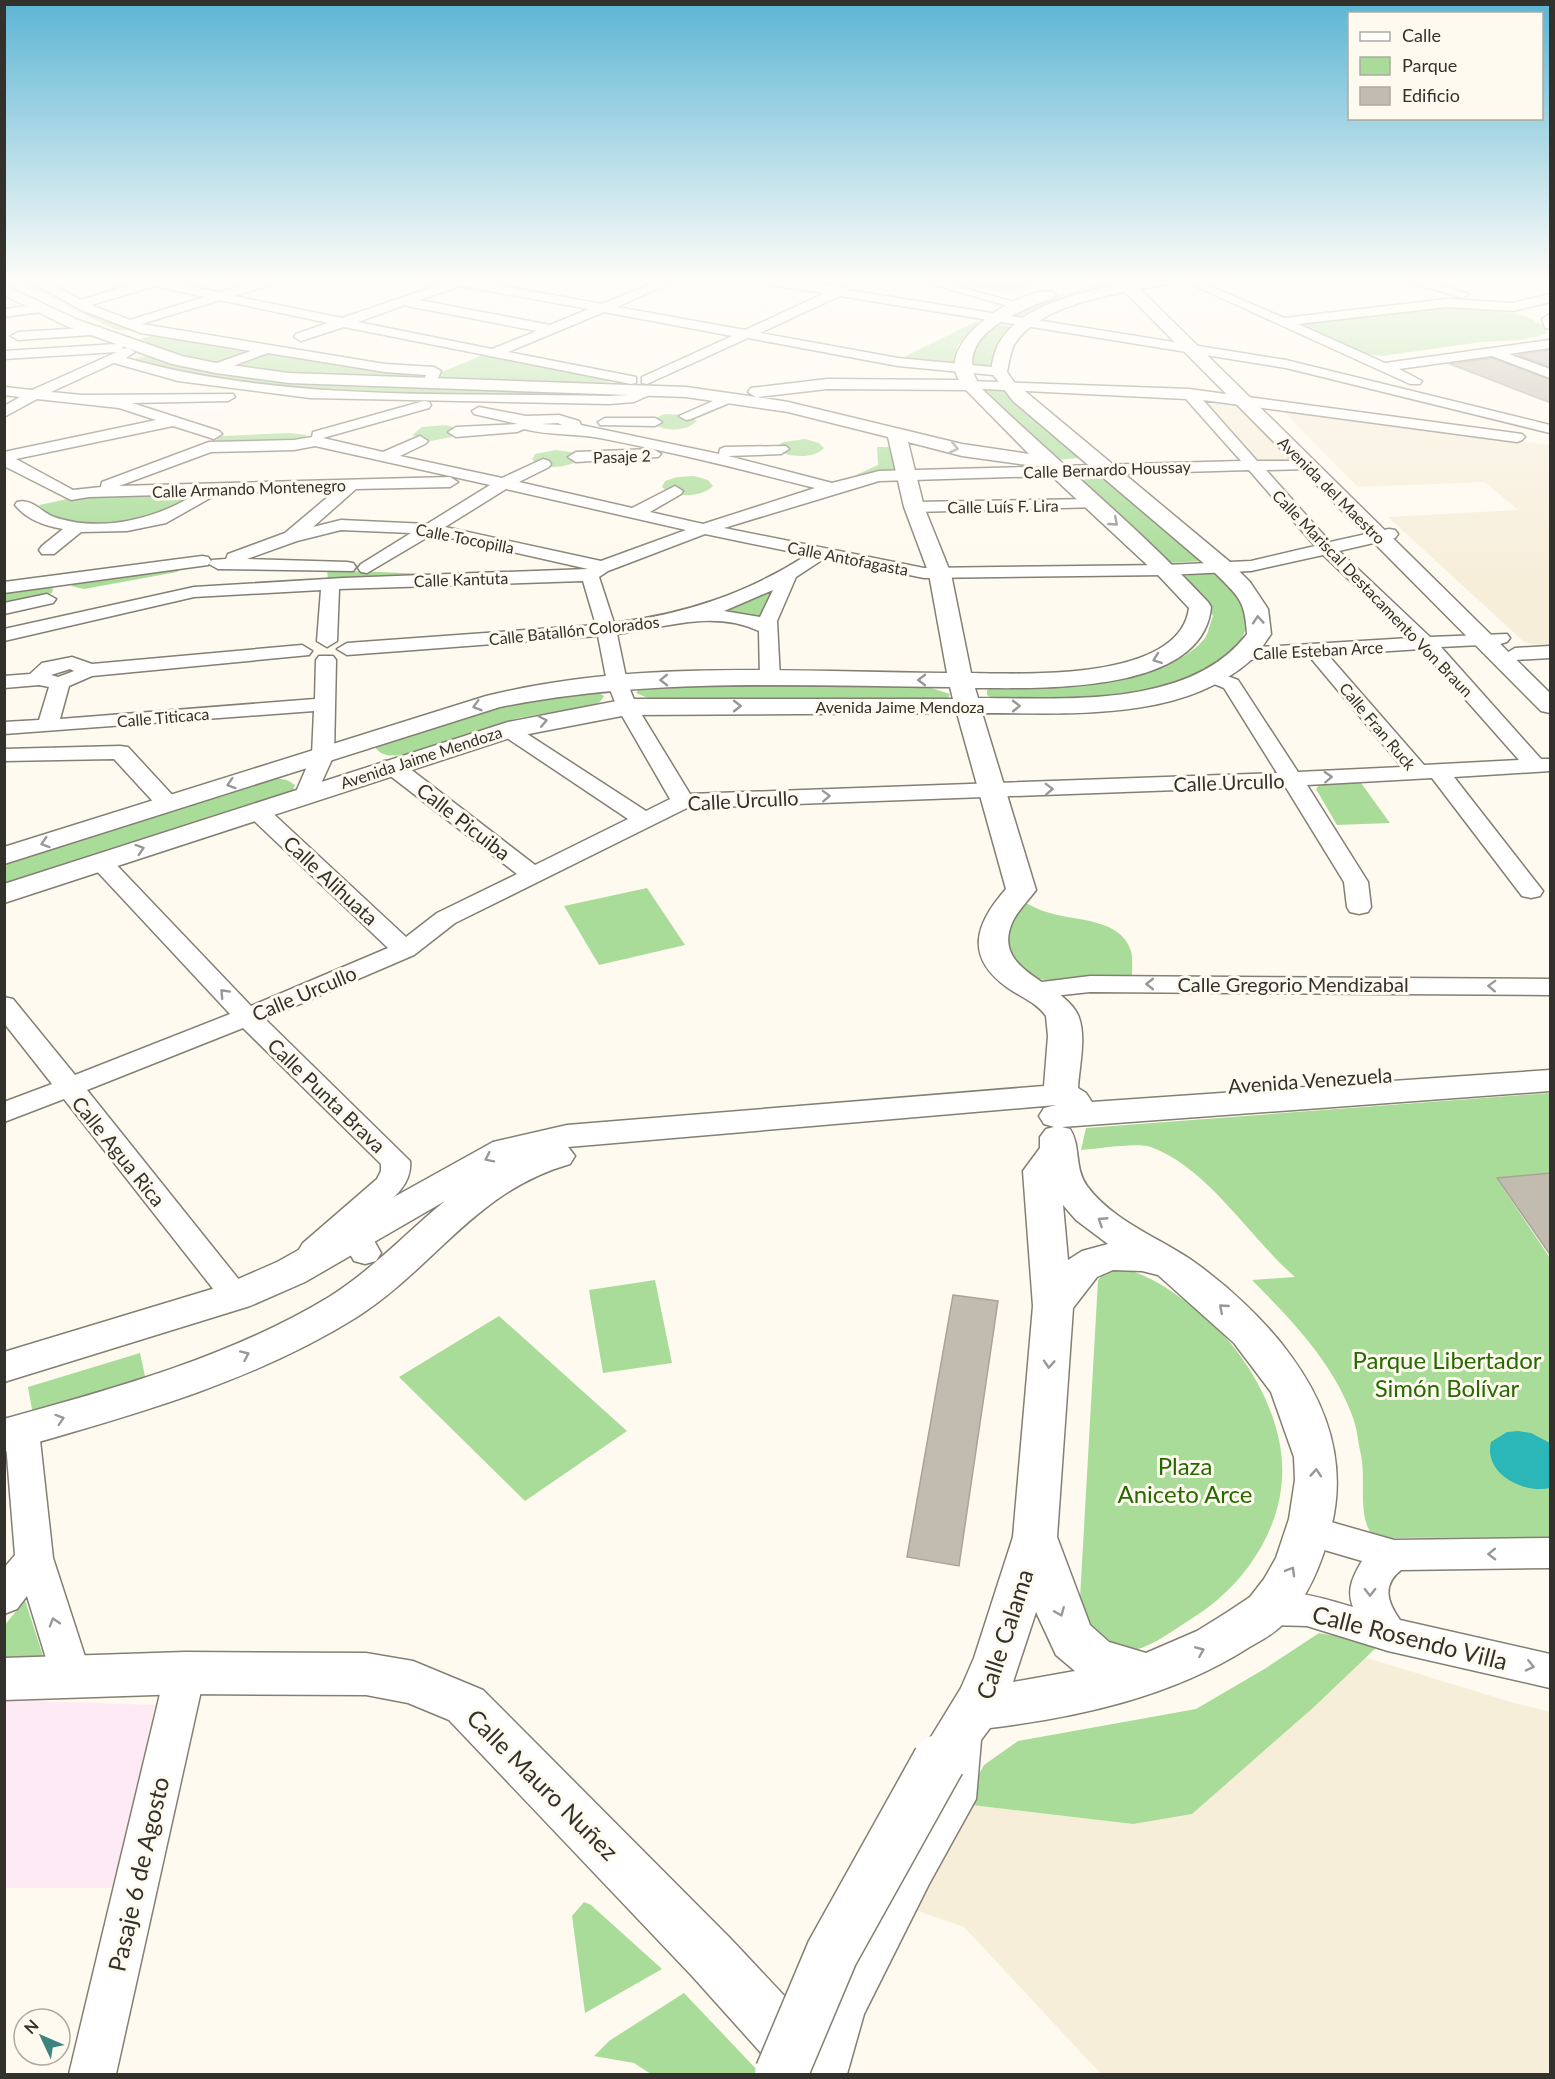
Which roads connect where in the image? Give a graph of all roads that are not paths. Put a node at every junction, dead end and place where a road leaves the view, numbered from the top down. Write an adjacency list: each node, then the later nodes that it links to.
1 (69, 378): 19 (street)
2 (186, 378): 20 (street)
3 (289, 378): 21 (main road)
4 (434, 378): 21 (street)
5 (605, 378): 15 (street)
6 (656, 378): 15 (street)
7 (946, 378): 22 (main road)
8 (967, 378): 49 (main road, Avenida Jaime Mendoza)
9 (985, 378): 14 (street)
10 (1223, 378): 23 (main road, Avenida del Maestro)
11 (1233, 378): 25 (main road, Avenida del Maestro)
12 (1344, 378): 28 (street)
13 (1408, 378): 28 (street)
14 (1003, 379): 18 (street); 50 (main road, Avenida Jaime Mendoza)
15 (639, 386): 16 (main road); 16 (main road); 21 (street); 22 (main road); 32 (street)
16 (603, 387): 21 (main road)
17 (4, 391): 19 (street)
18 (1189, 393): 23 (street); 48 (street, Calle Mariscal Destacamento Von Braun)
19 (35, 394): 24 (street); 26 (street)
20 (310, 394): 21 (street); 24 (street)
21 (433, 394): 31 (street); 38 (street)
22 (729, 398): 27 (street); 37 (main road)
23 (1239, 398): 25 (street); 47 (main road, Avenida del Maestro)
24 (85, 399): 29 (street)
25 (1262, 403): 41 (street); 67 (main road, Avenida del Maestro)
26 (4, 413)
27 (686, 416)
28 (1508, 420): 34 (street)
29 (175, 421): 39 (street); 46 (street)
30 (655, 422): 32 (street)
31 (529, 423): 32 (street); 35 (street); 36 (street)
32 (571, 424): 35 (street); 43 (street)
33 (673, 428): 43 (street)
34 (1551, 429)
35 (552, 431): 52 (street)
36 (456, 432)
37 (897, 435): 49 (main road, one-way to 49); 51 (main road)
38 (317, 438): 39 (street); 44 (street, Calle Antofagasta)
39 (212, 440): 56 (street)
40 (420, 441): 44 (street)
41 (1551, 441)
42 (781, 449): 43 (street)
43 (681, 455): 45 (street, Pasaje 2); 54 (street)
44 (384, 457): 52 (street, Calle Antofagasta)
45 (576, 457)
46 (4, 458): 58 (street)
47 (1308, 464): 48 (street, Calle Bernardo Houssay); 67 (main road, Avenida del Maestro)
48 (1252, 465): 50 (street, Calle Bernardo Houssay); 69 (street, Calle Mariscal Destacamento Von Braun)
49 (1051, 466): 50 (street, Calle Bernardo Houssay); 51 (street, Calle Bernardo Houssay); 59 (main road, Avenida Jaime Mendoza)
50 (1106, 468): 73 (main road, Avenida Jaime Mendoza)
51 (905, 477): 54 (street, Calle Kantuta); 61 (main road)
52 (503, 484): 53 (street, Calle Armando Montenegro); 63 (street, Calle Antofagasta); 65 (street)
53 (351, 485): 55 (street, Calle Armando Montenegro); 68 (street)
54 (833, 488): 66 (street, Calle Kantuta)
55 (214, 489): 56 (street, Calle Armando Montenegro); 64 (street)
56 (89, 492): 58 (street, Calle Armando Montenegro)
57 (675, 492): 63 (street)
58 (71, 495): 60 (street, Calle Armando Montenegro)
59 (1093, 504): 61 (street, Calle Luís F. Lira); 75 (main road, Avenida Jaime Mendoza, one-way to 75)
60 (23, 505): 62 (street, Calle Armando Montenegro); 64 (street)
61 (914, 507): 77 (main road)
62 (4, 509)
63 (635, 513): 66 (street, Calle Antofagasta)
64 (78, 526): 70 (street)
65 (432, 529): 68 (street, Calle Tocopilla); 74 (street); 76 (street, Calle Tocopilla)
66 (704, 529): 71 (street, Calle Antofagasta); 76 (street, Calle Kantuta)
67 (1385, 536): 69 (street, Calle Antofagasta); 88 (main road, Avenida del Maestro)
68 (291, 537): 72 (street, Calle Tocopilla)
69 (1327, 549): 73 (street, Calle Antofagasta); 89 (street, Calle Mariscal Destacamento Von Braun)
70 (48, 550)
71 (821, 553): 77 (street, Calle Antofagasta); 79 (street, Calle Batallón Colorados)
72 (209, 564): 74 (street); 82 (street)
73 (1222, 567): 75 (street, Calle Antofagasta); 94 (main road, Avenida Jaime Mendoza, one-way to 73)
74 (367, 568): 78 (street)
75 (1166, 570): 77 (street, Calle Antofagasta); 98 (main road, Avenida Jaime Mendoza, one-way to 98)
76 (596, 571): 78 (street, Calle Kantuta); 86 (street)
77 (940, 574): 98 (main road)
78 (543, 577): 80 (street, Calle Kantuta)
79 (788, 578): 84 (street, Calle Batallón Colorados); 85 (street)
80 (330, 584): 90 (street, Calle Kantuta); 91 (street)
81 (4, 588): 82 (street)
82 (63, 588): 83 (street)
83 (4, 609)
84 (701, 614): 85 (street); 86 (street, Calle Batallón Colorados)
85 (768, 628): 97 (street)
86 (607, 631): 91 (street, Calle Batallón Colorados); 99 (street)
87 (4, 635): 90 (street, Calle Kantuta)
88 (1492, 639): 89 (street, Calle Esteban Arce); 95 (main road, Avenida del Maestro); 104 (main road, Avenida del Maestro)
89 (1426, 643): 92 (street, Calle Esteban Arce); 112 (street, Calle Mariscal Destacamento Von Braun)
90 (69, 649): 91 (street); 100 (street); 106 (street)
91 (327, 651): 102 (street)
92 (1315, 651): 94 (street, Calle Esteban Arce); 114 (street, Calle Fran Ruck)
93 (1551, 652): 95 (street)
94 (1244, 654): 96 (main road, Avenida Jaime Mendoza)
95 (1515, 654): 101 (main road, Avenida del Maestro)
96 (1211, 676): 103 (main road, Avenida Jaime Mendoza, one-way to 96); 116 (street)
97 (770, 679): 98 (main road, Avenida Jaime Mendoza, one-way to 97); 99 (main road, Avenida Jaime Mendoza, one-way to 99)
98 (960, 680): 103 (main road)
99 (617, 681): 105 (street); 109 (main road, Avenida Jaime Mendoza, one-way to 109)
100 (4, 682)
101 (1551, 686)
102 (323, 704): 106 (street, Calle Titicaca); 111 (street)
103 (969, 706): 105 (main road, Avenida Jaime Mendoza, one-way to 103); 117 (main road)
104 (1551, 706)
105 (627, 707): 108 (main road, Avenida Jaime Mendoza, one-way to 105); 119 (street)
106 (48, 726): 107 (street, Calle Titicaca)
107 (4, 728)
108 (508, 730): 113 (main road, Avenida Jaime Mendoza); 122 (street)
109 (379, 737): 111 (main road, Avenida Jaime Mendoza); 113 (main road)
110 (4, 755): 120 (street)
111 (323, 755): 115 (main road, Avenida Jaime Mendoza); 118 (street)
112 (1543, 765): 114 (street, Calle Urcullo)
113 (392, 766): 118 (main road, Avenida Jaime Mendoza); 125 (street, Calle Picuiba)
114 (1429, 772): 116 (street, Calle Urcullo, one-way to 114); 126 (street, Calle Fran Ruck)
115 (262, 774): 118 (main road); 120 (main road, Avenida Jaime Mendoza, one-way to 120)
116 (1292, 779): 117 (street, Calle Urcullo, one-way to 116); 128 (street)
117 (990, 791): 119 (street, Calle Urcullo, one-way to 117); 131 (main road)
118 (306, 794): 121 (main road, Avenida Jaime Mendoza)
119 (683, 801): 122 (street, Calle Urcullo)
120 (168, 804): 123 (main road, Avenida Jaime Mendoza, one-way to 123)
121 (257, 811): 124 (main road, Avenida Jaime Mendoza, one-way to 121); 129 (street, Calle Alihuata)
122 (645, 820): 125 (street, Calle Urcullo)
123 (4, 856)
124 (101, 862): 127 (main road, Avenida Jaime Mendoza); 133 (street, Calle Punta Brava, one-way to 124)
125 (535, 876): 129 (street, Calle Urcullo)
126 (1531, 891)
127 (4, 894)
128 (1359, 907)
129 (405, 950): 133 (street, Calle Urcullo)
130 (1551, 987): 131 (street, Calle Gregorio Mendizabal, one-way to 131)
131 (1035, 990): 137 (main road)
132 (4, 1005): 136 (street, Calle Agua Rica)
133 (247, 1017): 136 (street, Calle Urcullo); 140 (street, Calle Punta Brava)
134 (1551, 1063): 137 (main road, Avenida Venezuela)
135 (1551, 1081): 137 (main road, Avenida Venezuela)
136 (68, 1088): 138 (street, Calle Urcullo); 142 (street, Calle Agua Rica)
137 (1060, 1106): 139 (main road); 140 (main road)
138 (4, 1113)
139 (1056, 1153): 141 (main road, one-way to 139); 143 (main road)
140 (377, 1236): 142 (main road); 145 (main road, one-way to 140)
141 (1169, 1264): 143 (main road); 146 (main road, one-way to 141)
142 (236, 1296): 144 (main road)
143 (1053, 1306): 147 (main road, one-way to 147)
144 (4, 1367)
145 (13, 1434): 150 (street)
146 (1310, 1531): 149 (street); 152 (main road, one-way to 146)
147 (1035, 1537): 156 (main road, one-way to 156); 159 (main road, Calle Calama)
148 (1551, 1553): 149 (street, one-way to 149)
149 (1394, 1555): 153 (street, one-way to 153)
150 (34, 1558): 151 (street); 157 (street, one-way to 150)
151 (4, 1598)
152 (1268, 1609): 153 (street, Calle Rosendo Villa); 156 (main road, one-way to 152)
153 (1388, 1634): 154 (street, Calle Rosendo Villa, one-way to 154)
154 (1551, 1671)
155 (185, 1673): 157 (main road, Calle Mauro Nuñez); 160 (street, Pasaje 6 de Agosto); 161 (main road, Calle Mauro Nuñez)
156 (1146, 1674): 159 (main road, Calle Calama)
157 (72, 1678): 158 (main road, Calle Mauro Nuñez)
158 (4, 1679)
159 (957, 1735): 161 (main road, Calle Calama, bridge)
160 (92, 2074)
161 (808, 2074)

